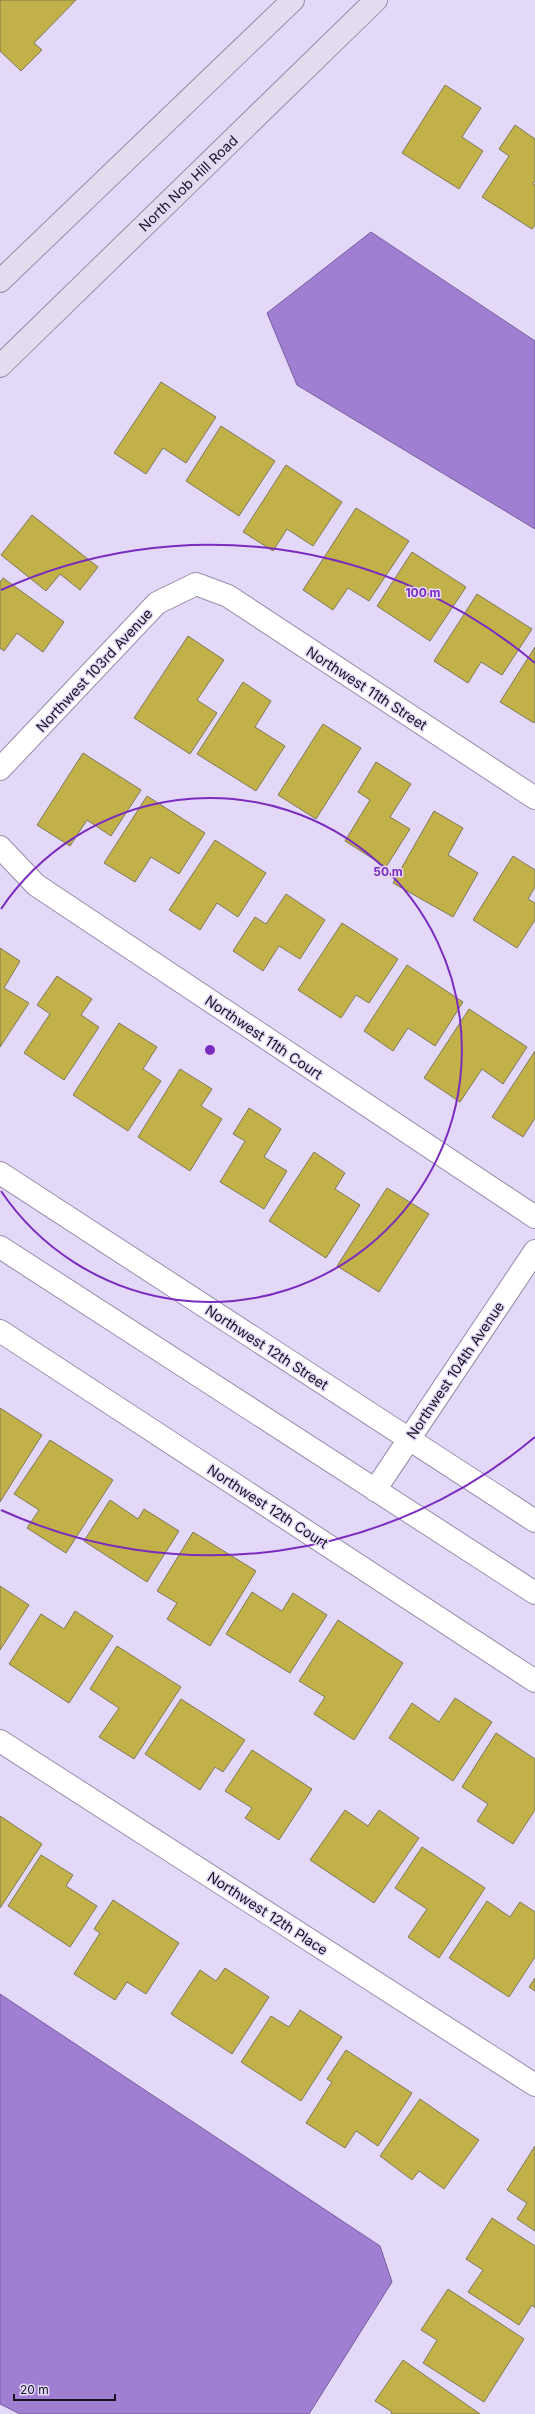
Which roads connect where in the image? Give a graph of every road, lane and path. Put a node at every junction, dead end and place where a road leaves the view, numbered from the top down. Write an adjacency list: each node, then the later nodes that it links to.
1 (293, 0): 3 (main road)
2 (376, 0): 4 (main road, North Nob Hill Road)
3 (0, 281)
4 (0, 366)
5 (196, 584): 6 (street, Northwest 103rd Avenue); 7 (street, Northwest 11th Street)
6 (0, 769)
7 (535, 798)
8 (0, 847): 10 (street, Northwest 11th Court)
9 (0, 1173): 14 (street, Northwest 12th Street)
10 (535, 1217)
11 (0, 1248): 15 (street)
12 (535, 1251): 14 (street, Northwest 104th Avenue)
13 (0, 1331): 18 (street, Northwest 12th Court)
14 (408, 1439): 15 (street, Northwest 104th Avenue); 16 (street, Northwest 12th Street)
15 (375, 1490): 17 (street)
16 (535, 1521)
17 (535, 1593)
18 (535, 1681)
19 (0, 1741): 20 (street, Northwest 12th Place)
20 (535, 2085)

